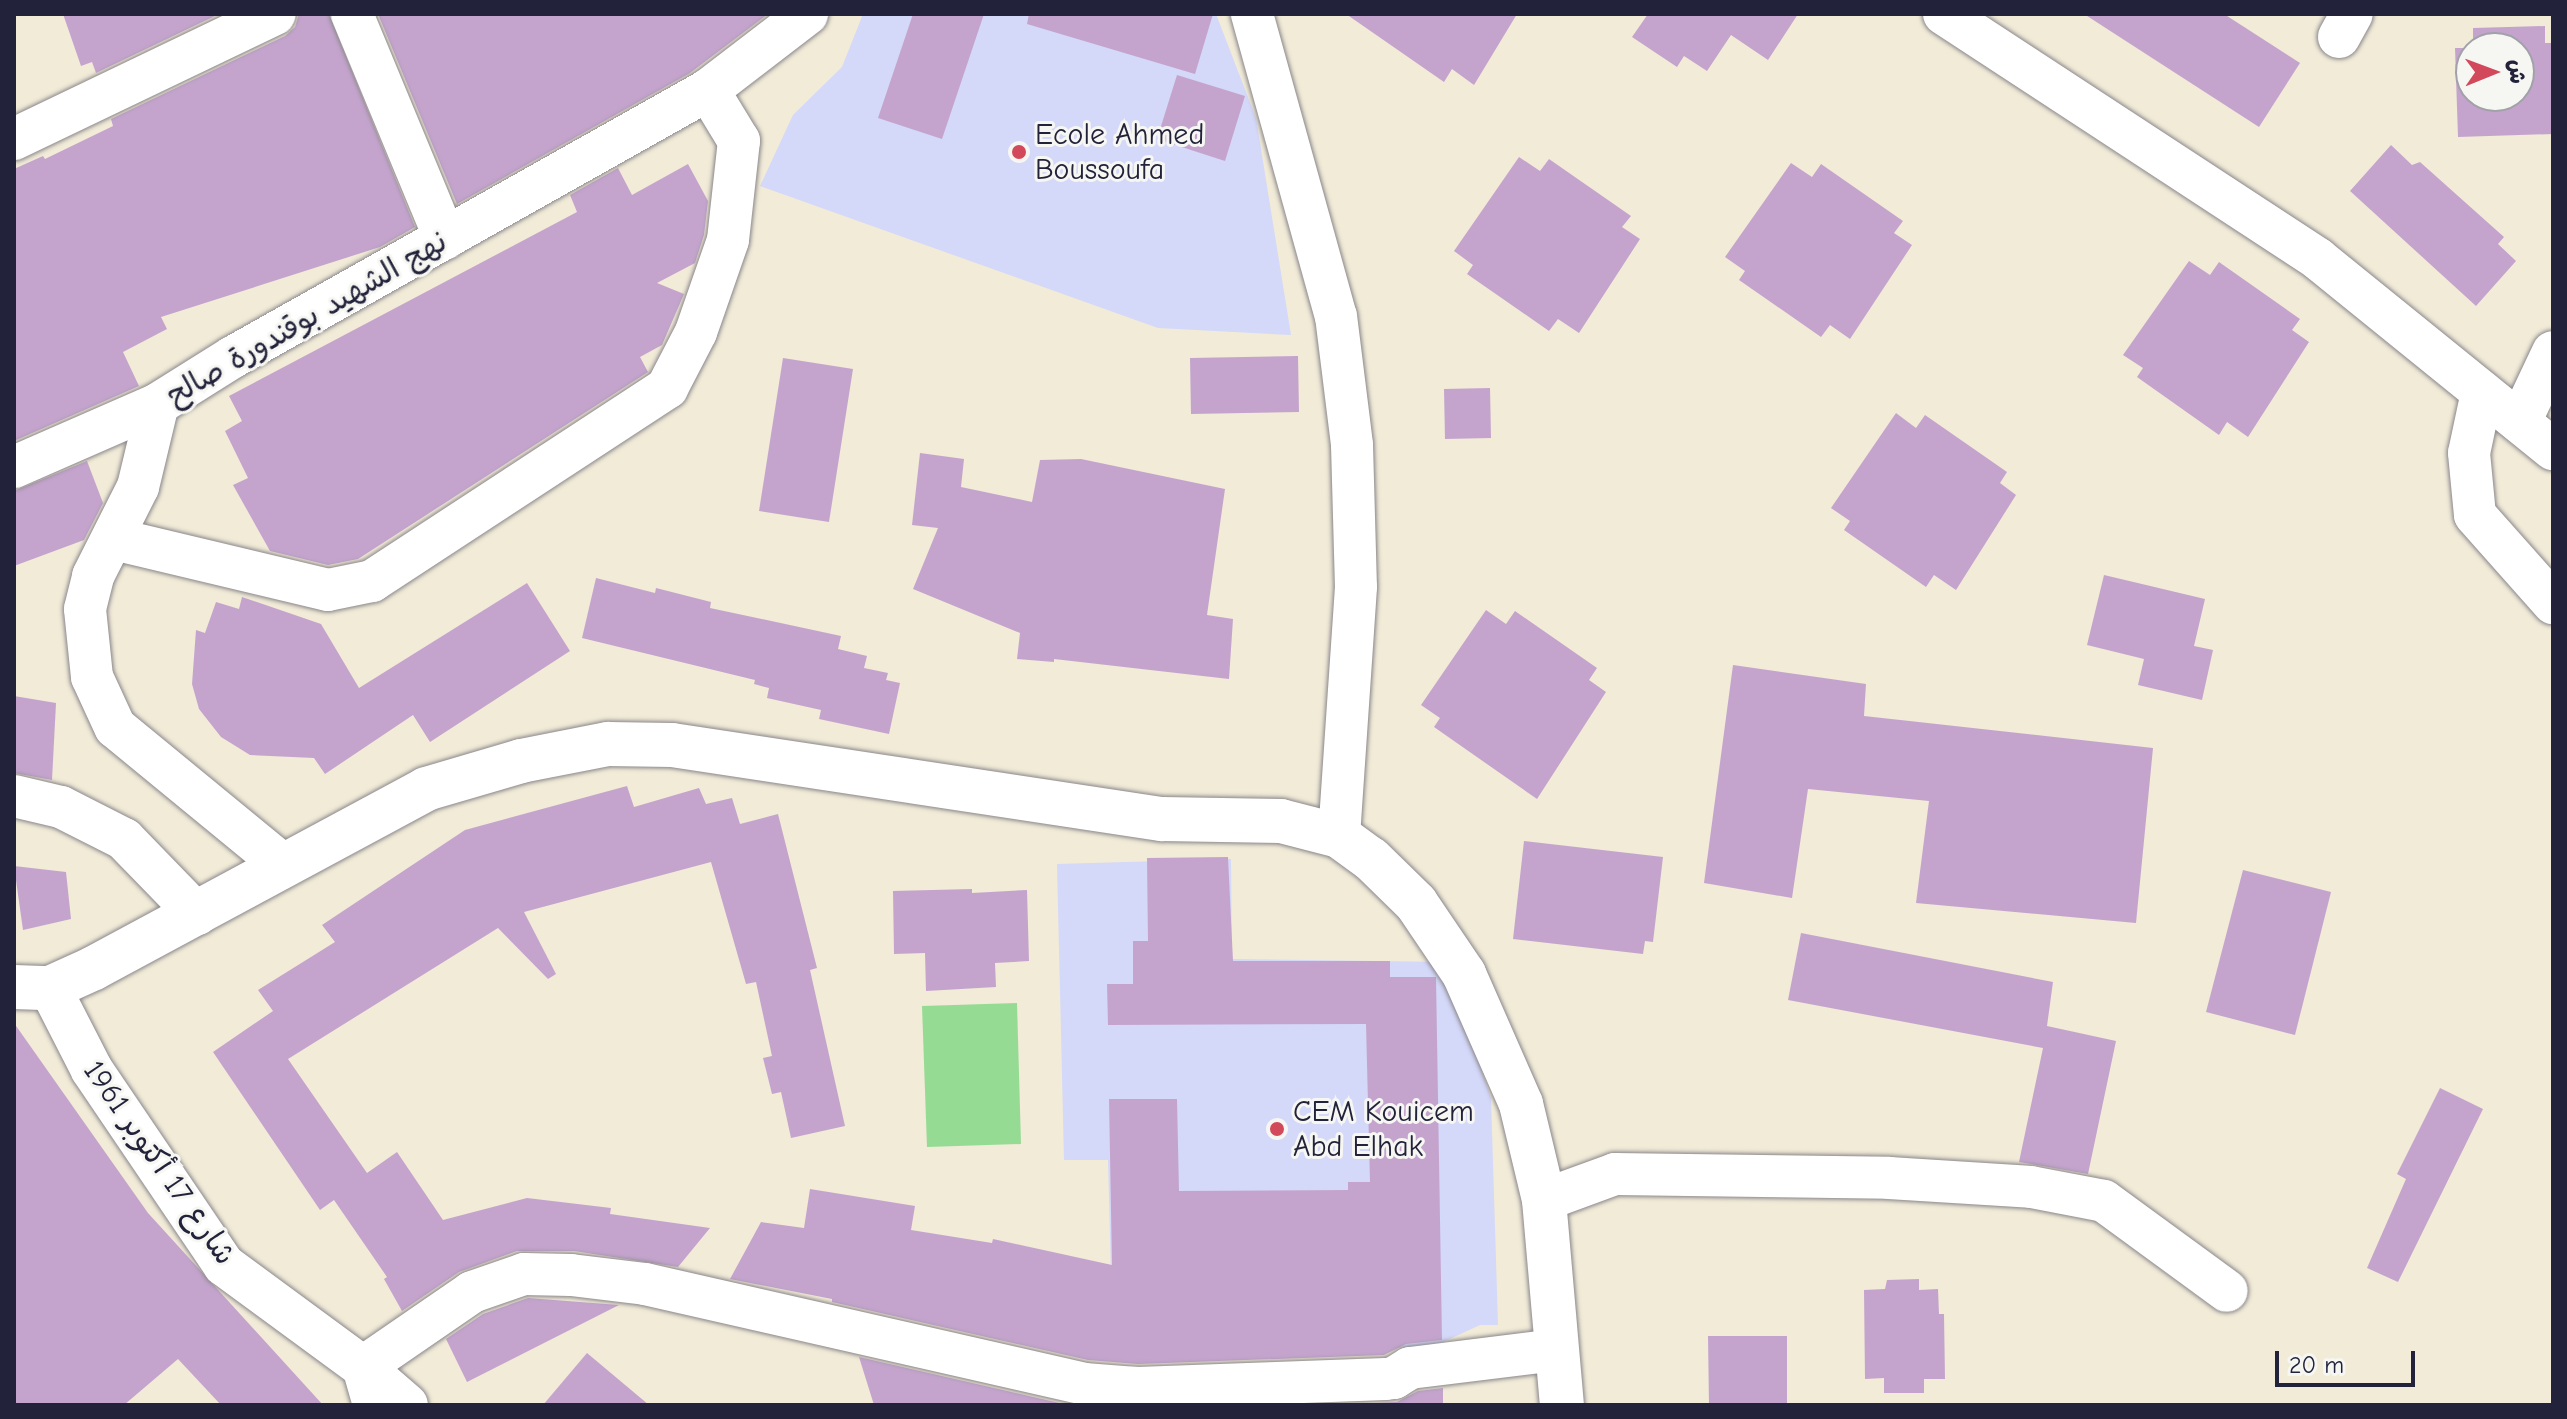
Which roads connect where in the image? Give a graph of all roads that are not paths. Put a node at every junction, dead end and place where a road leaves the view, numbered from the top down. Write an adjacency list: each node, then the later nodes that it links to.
1 (275, 14): 7 (street)
2 (352, 14): 8 (street)
3 (807, 14): 6 (street, نهج الشهيد بوقندورة صالح)
4 (1252, 14): 18 (street)
5 (1944, 14): 10 (street)
6 (708, 90): 8 (street, نهج الشهيد بوقندورة صالح); 15 (street)
7 (14, 139)
8 (445, 238): 11 (street, نهج الشهيد بوقندورة صالح)
9 (2553, 352): 12 (street)
10 (2482, 392): 12 (street); 16 (street)
11 (158, 404): 14 (street); 15 (street, نهج الشهيد بوقندورة صالح)
12 (2520, 422): 13 (street)
13 (2553, 449)
14 (14, 467)
15 (114, 539): 19 (street, نهج الشهيد بوقندورة صالح)
16 (2553, 603)
17 (14, 796): 20 (street)
18 (1339, 836): 19 (main road); 22 (main road)
19 (283, 865): 20 (main road)
20 (197, 914): 21 (main road)
21 (32, 987): 25 (street, شارع 17 أكتوبر 1961)
22 (1544, 1200): 23 (street); 24 (main road)
23 (2227, 1291)
24 (1557, 1350): 25 (street); 27 (main road)
25 (368, 1386): 26 (street, شارع 17 أكتوبر 1961)
26 (407, 1405)
27 (1562, 1405)

